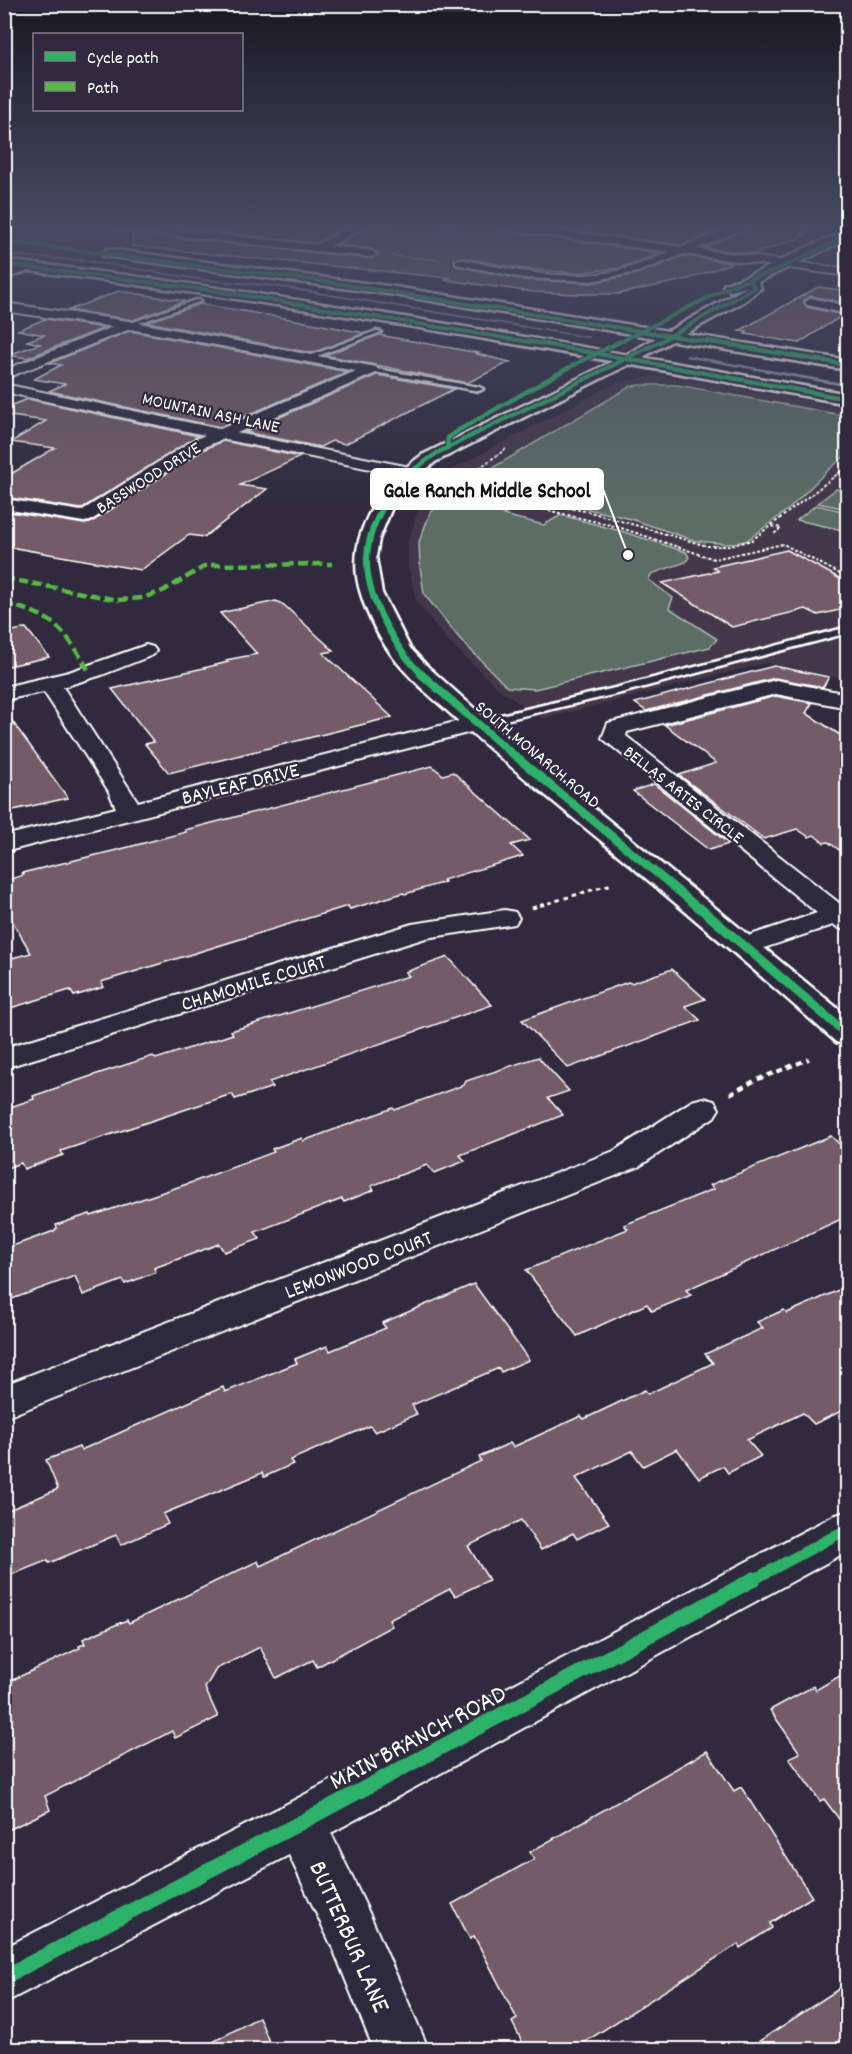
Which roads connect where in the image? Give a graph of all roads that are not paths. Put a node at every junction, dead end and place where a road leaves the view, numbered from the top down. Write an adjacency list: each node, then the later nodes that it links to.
1 (106, 322): 7 (street)
2 (137, 322): 7 (lane)
3 (407, 322): 11 (street)
4 (585, 322): 8 (street)
5 (662, 322): 8 (street)
6 (697, 322): 10 (street, SOUTH MONARCH ROAD)
7 (128, 325): 12 (street); 16 (street)
8 (645, 331): 10 (street); 11 (street)
9 (378, 332): 12 (lane)
10 (673, 335): 13 (street, SOUTH MONARCH ROAD); 14 (street)
11 (597, 354): 13 (street); 21 (street, SOUTH MONARCH ROAD)
12 (307, 358): 15 (street)
13 (627, 360): 19 (street); 21 (street, SOUTH MONARCH ROAD)
14 (848, 365)
15 (371, 370): 18 (lane); 20 (street, BASSWOOD DRIVE)
16 (4, 375)
17 (4, 388): 20 (street, MOUNTAIN ASH LANE)
18 (479, 389)
19 (848, 399)
20 (221, 435): 22 (street, MOUNTAIN ASH LANE); 23 (street, BASSWOOD DRIVE)
21 (447, 447): 22 (street, SOUTH MONARCH ROAD)
22 (410, 472): 29 (street, SOUTH MONARCH ROAD)
23 (4, 504)
24 (848, 630): 29 (lane)
25 (146, 651): 26 (street)
26 (50, 684): 27 (street); 30 (street)
27 (4, 694)
28 (848, 701): 33 (street, BELLAS ARTES CIRCLE)
29 (475, 724): 30 (street, BAYLEAF DRIVE); 34 (street, SOUTH MONARCH ROAD)
30 (130, 811): 31 (street, BAYLEAF DRIVE)
31 (4, 844)
32 (505, 918): 36 (street, CHAMOMILE COURT)
33 (842, 919): 34 (street, BELLAS ARTES CIRCLE)
34 (746, 946): 35 (street, SOUTH MONARCH ROAD)
35 (848, 1035)
36 (4, 1059)
37 (703, 1109): 38 (street, LEMONWOOD COURT)
38 (4, 1402)
39 (848, 1529): 40 (street, MAIN BRANCH ROAD)
40 (300, 1823): 41 (street, MAIN BRANCH ROAD); 42 (street, BUTTERBUR LANE)
41 (4, 1977)
42 (402, 2049)

